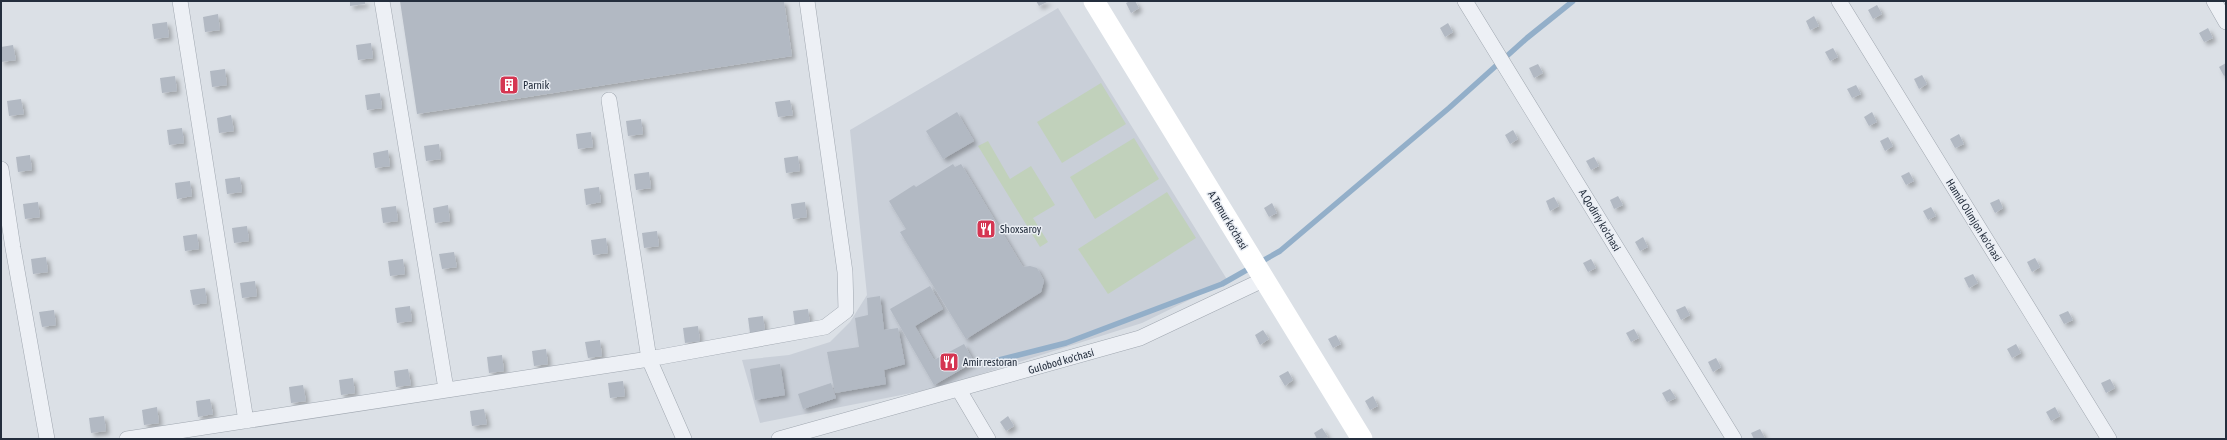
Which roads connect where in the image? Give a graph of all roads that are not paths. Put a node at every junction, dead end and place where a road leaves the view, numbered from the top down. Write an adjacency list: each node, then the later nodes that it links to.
1 (180, 1): 15 (street)
2 (382, 1): 13 (street)
3 (807, 1): 12 (street)
4 (1094, 1): 11 (main road, A.Temur ko'chasi)
5 (1466, 1): 22 (street, A.Qodiriy ko'chasi)
6 (1838, 1): 23 (street, Hamid Olimjon ko'chasi)
7 (2214, 1): 8 (street)
8 (2226, 22)
9 (608, 100): 12 (street)
10 (1, 169): 16 (street)
11 (1265, 279): 14 (street, Gulobod ko'chasi); 21 (main road, A.Temur ko'chasi)
12 (649, 359): 13 (street); 18 (street)
13 (446, 389): 15 (street)
14 (959, 390): 19 (street, Gulobod ko'chasi); 20 (street)
15 (246, 421): 17 (street)
16 (47, 439)
17 (128, 439)
18 (684, 439)
19 (779, 439)
20 (988, 439)
21 (1362, 439)
22 (1734, 439)
23 (2110, 439)

